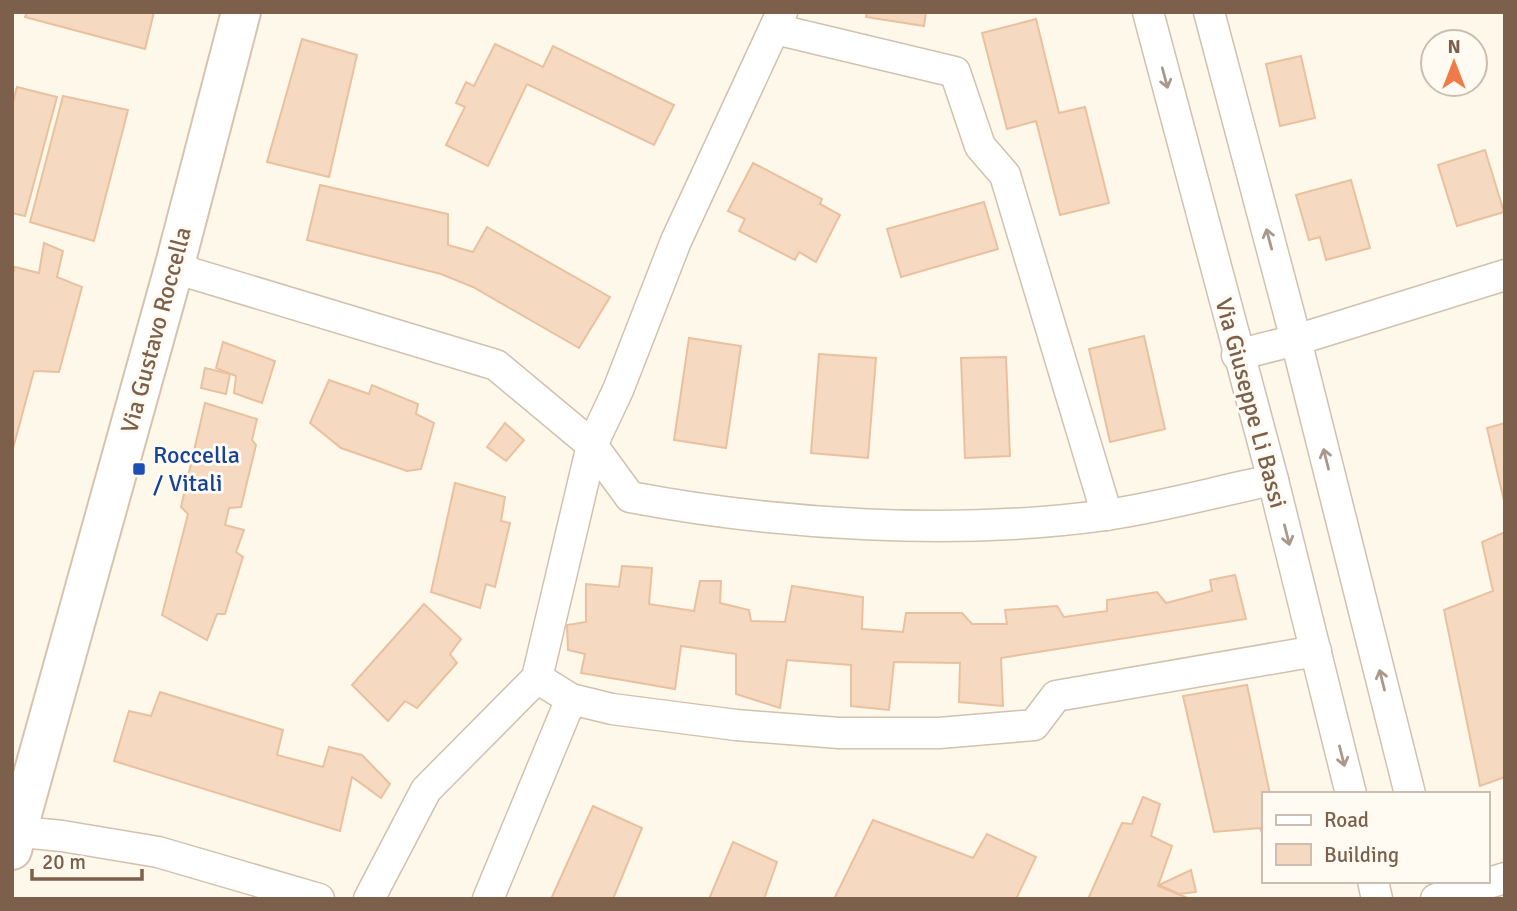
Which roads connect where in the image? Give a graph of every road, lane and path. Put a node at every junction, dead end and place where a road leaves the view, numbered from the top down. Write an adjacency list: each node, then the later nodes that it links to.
1 (241, 12): 5 (street, Via Gustavo Roccella)
2 (1148, 12): 8 (street, Via Giuseppe Li Bassi, one-way to 8)
3 (1209, 12): 7 (street, one-way to 3)
4 (778, 21): 9 (street); 11 (street)
5 (174, 268): 9 (street); 17 (street, Via Gustavo Roccella)
6 (1505, 275): 7 (street)
7 (1296, 340): 8 (street); 16 (street, one-way to 7)
8 (1237, 355): 10 (street, Via Giuseppe Li Bassi)
9 (592, 445): 11 (street); 13 (street)
10 (1273, 480): 11 (street); 12 (street, Via Giuseppe Li Bassi, one-way to 12)
11 (1107, 515)
12 (1316, 651): 14 (street); 15 (street, Via Giuseppe Li Bassi, one-way to 15)
13 (537, 677): 14 (street); 20 (street)
14 (571, 699): 21 (street)
15 (1351, 792)
16 (1409, 792)
17 (14, 838): 19 (street)
18 (1489, 883): 22 (street)
19 (318, 899)
20 (369, 899)
21 (488, 899)
22 (1436, 899)

